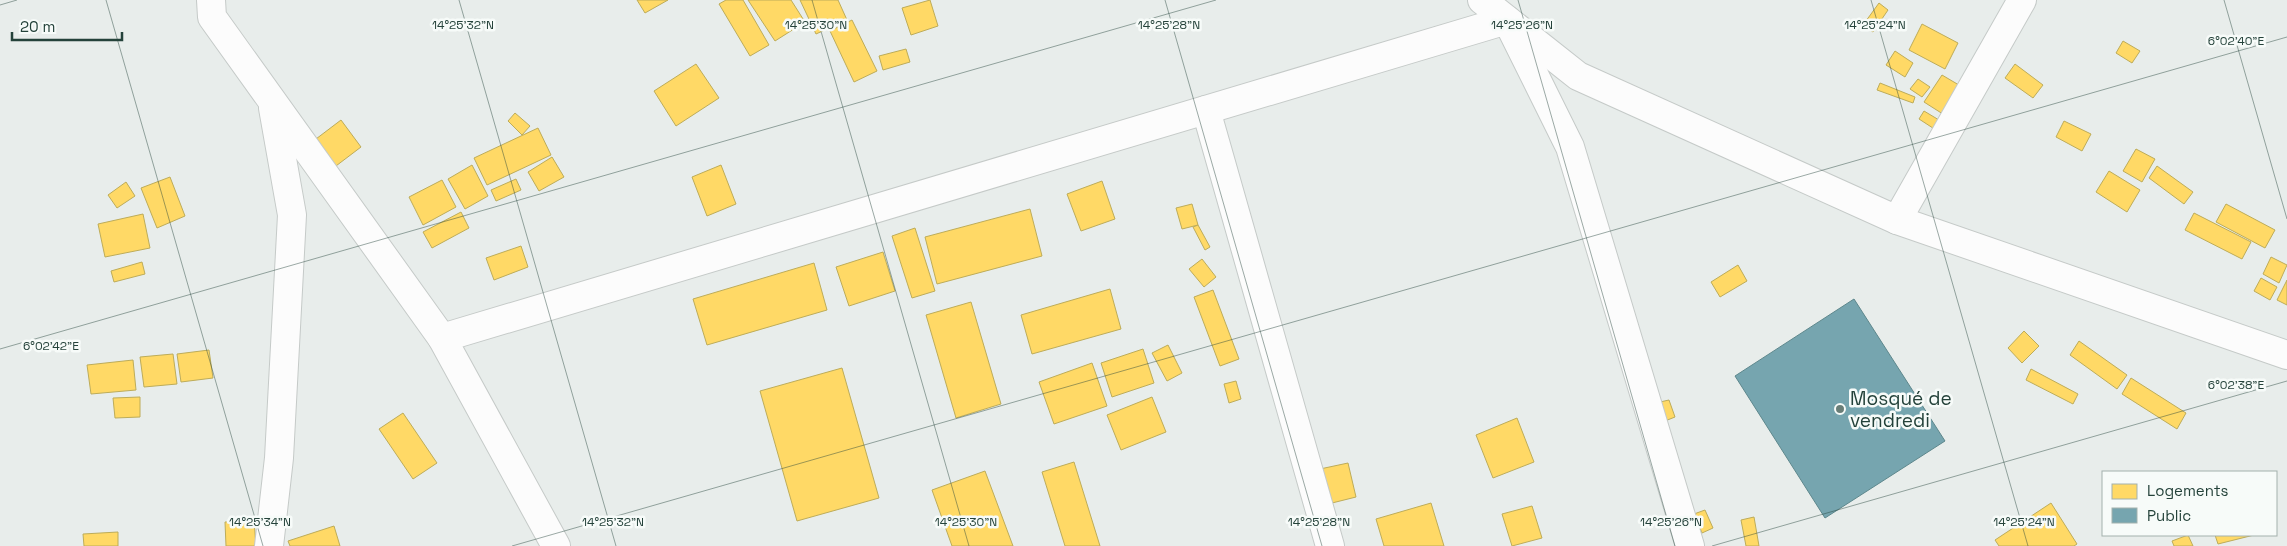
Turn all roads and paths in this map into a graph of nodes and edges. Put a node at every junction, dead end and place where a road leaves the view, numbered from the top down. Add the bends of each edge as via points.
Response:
1 (211, 0) edge
2 (1482, 0) edge
3 (2022, 0) edge
4 (1507, 20) junction
5 (272, 99) junction
6 (1206, 110) junction
7 (1897, 220) junction
8 (442, 338) junction
9 (2287, 355) edge
10 (269, 546) edge
11 (556, 546) edge
12 (1330, 546) edge
13 (1690, 546) edge

1 - 5 street via 212,17
2 - 4 street
3 - 7 street
4 - 6 street
4 - 7 street via 1578,76
4 - 13 street via 1570,147
5 - 8 street
5 - 10 street via 292,215 279,458
6 - 8 street
6 - 12 street
7 - 9 street
8 - 11 street

